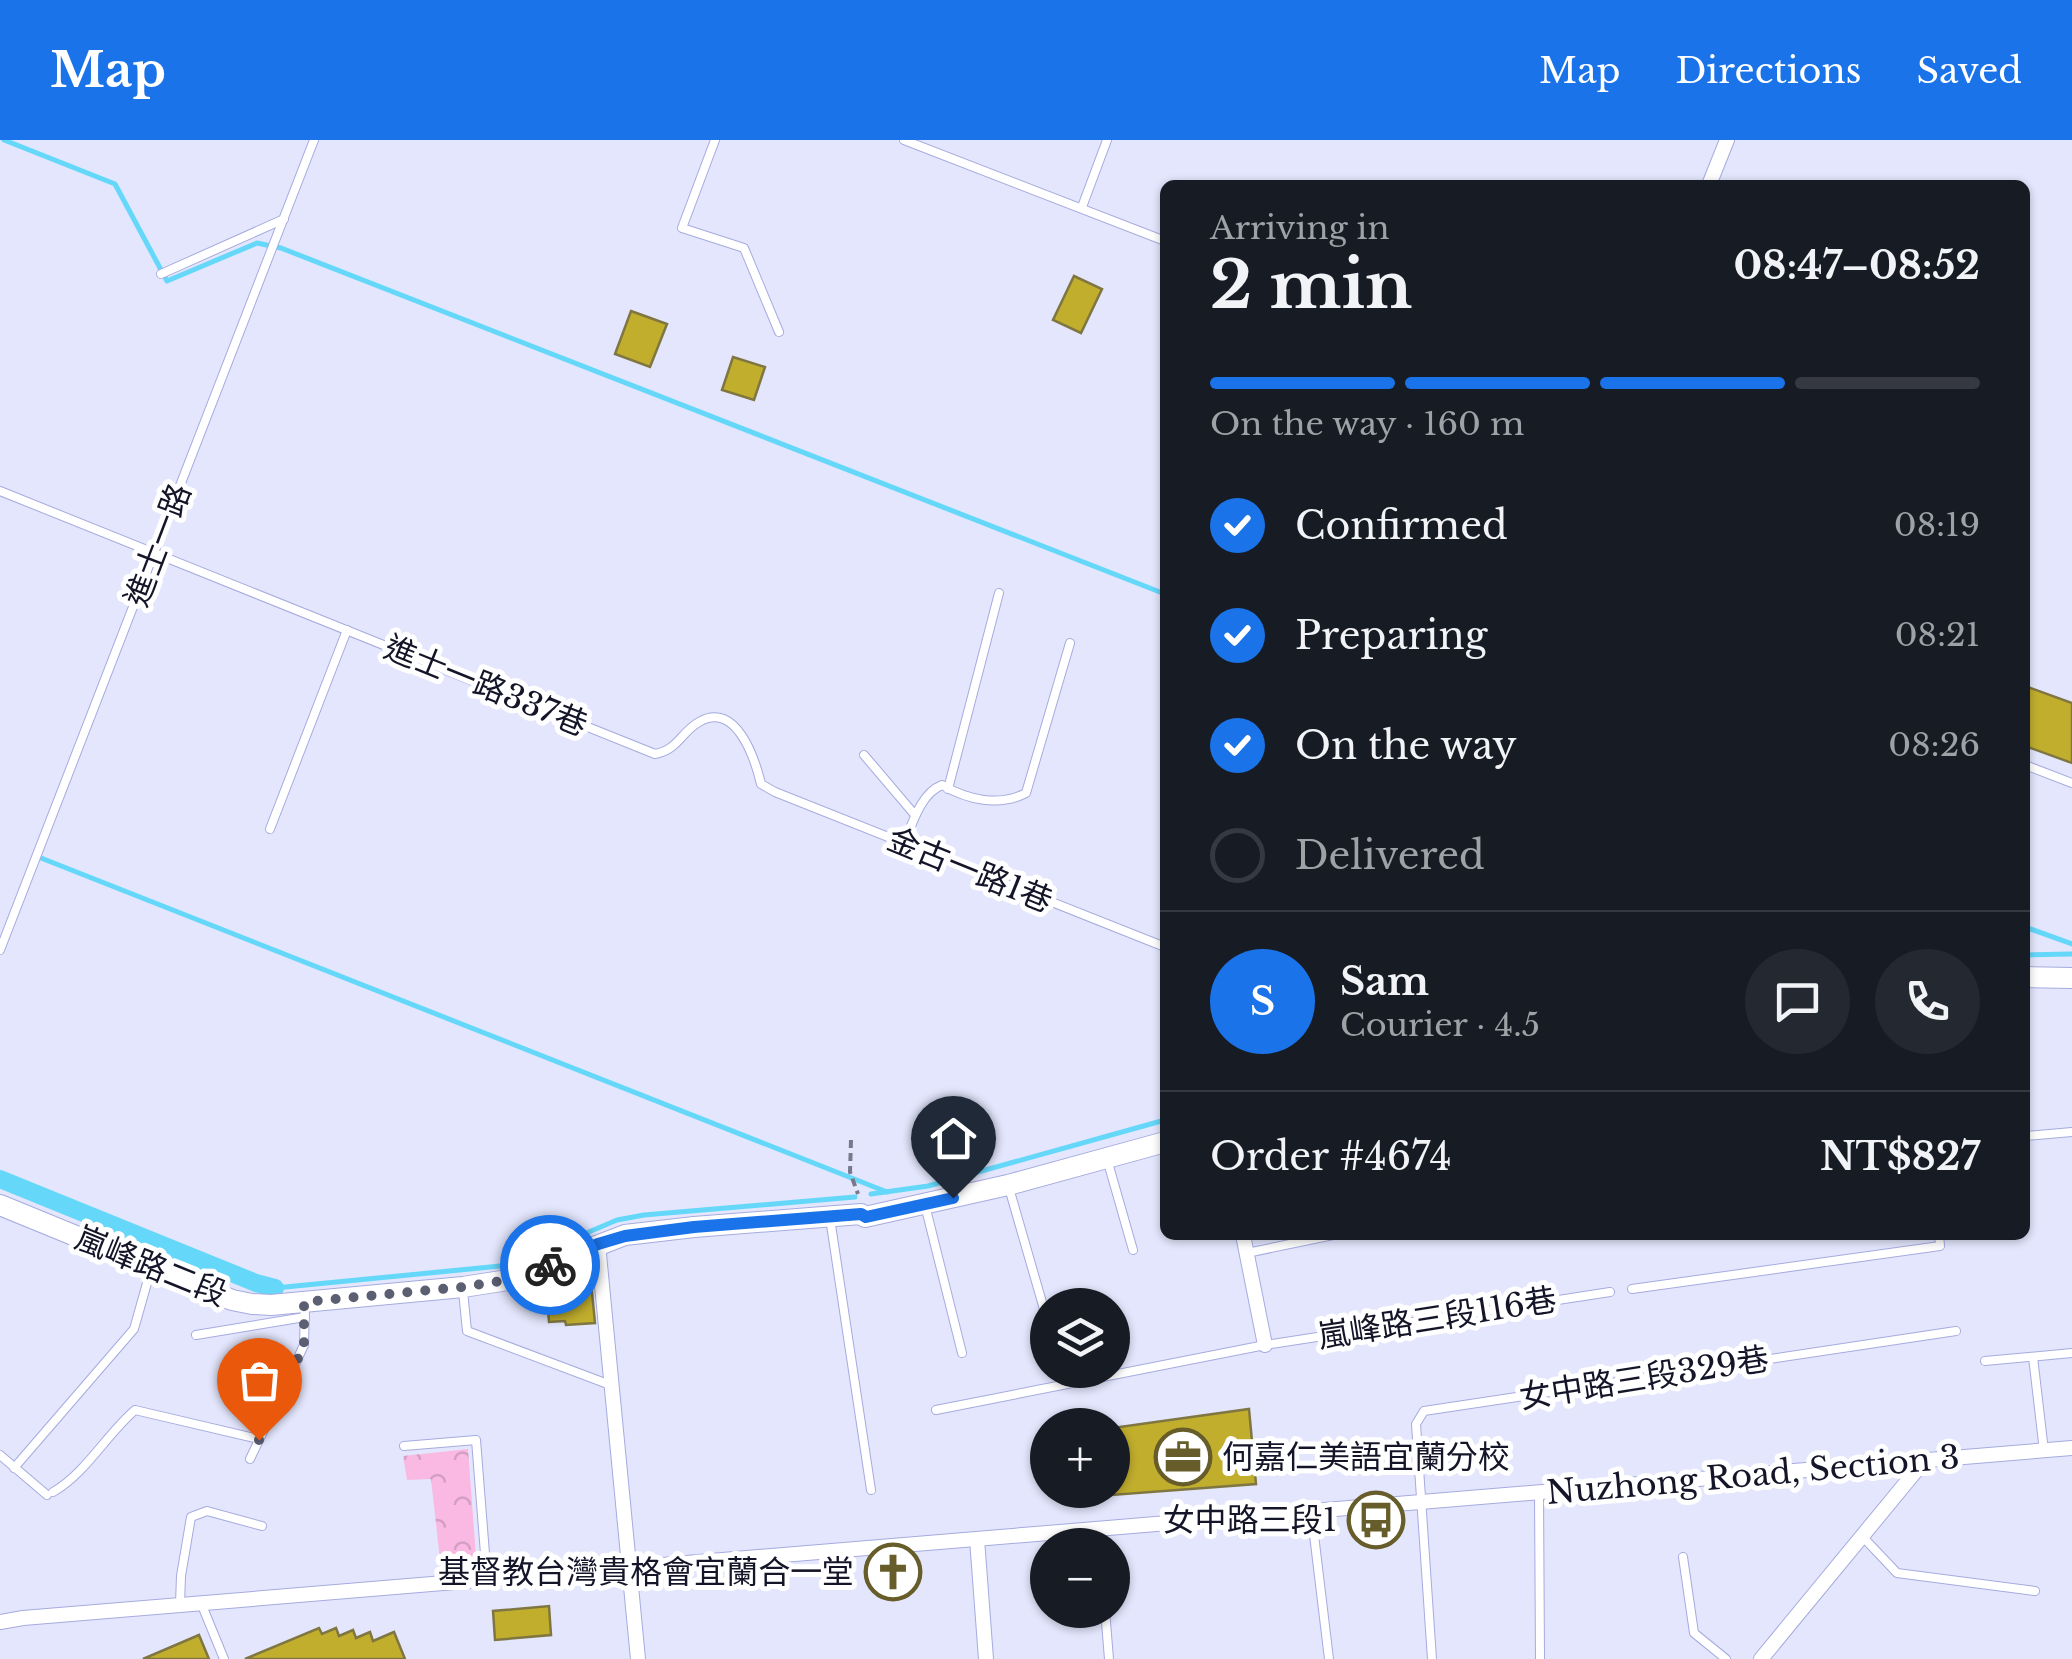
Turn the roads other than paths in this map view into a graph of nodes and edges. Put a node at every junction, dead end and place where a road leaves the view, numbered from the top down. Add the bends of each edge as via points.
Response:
1 (314, 140) edge
2 (715, 140) edge
3 (904, 140) edge
4 (1107, 140) edge
5 (1727, 140) edge
6 (1711, 180) edge
7 (1082, 207) junction
8 (284, 219) junction
9 (1160, 239) edge
10 (162, 274) dead end
11 (778, 332) dead end
12 (0, 491) edge
13 (155, 552) junction
14 (999, 593) dead end
15 (346, 630) junction
16 (1070, 644) dead end
17 (864, 755) dead end
18 (2030, 766) edge
19 (2072, 783) edge
20 (948, 789) junction
21 (775, 792) joint
22 (915, 815) junction
23 (270, 829) dead end
24 (904, 844) junction
25 (1160, 945) edge
26 (0, 950) edge
27 (2030, 976) edge
28 (2072, 978) edge
29 (2072, 1132) edge
30 (2030, 1136) edge
31 (1160, 1143) edge
32 (1107, 1159) junction
33 (1008, 1185) junction
34 (0, 1205) edge
35 (925, 1205) junction
36 (830, 1218) junction
37 (1244, 1240) edge
38 (1309, 1240) edge
39 (1939, 1240) edge
40 (598, 1244) junction
41 (1133, 1250) dead end
42 (1247, 1253) junction
43 (151, 1267) junction
44 (463, 1287) junction
45 (1038, 1288) edge
46 (1632, 1289) dead end
47 (1610, 1292) dead end
48 (305, 1309) junction
49 (1956, 1330) dead end
50 (196, 1335) dead end
51 (1265, 1345) junction
52 (962, 1353) dead end
53 (2072, 1354) edge
54 (2033, 1357) junction
55 (1985, 1361) dead end
56 (613, 1386) junction
57 (936, 1410) dead end
58 (259, 1440) junction
59 (404, 1446) dead end
60 (2072, 1448) edge
61 (2044, 1451) junction
62 (0, 1455) edge
63 (250, 1459) dead end
64 (1924, 1460) junction
65 (14, 1468) junction
66 (871, 1490) dead end
67 (1538, 1492) junction
68 (1421, 1502) junction
69 (1311, 1510) junction
70 (262, 1526) dead end
71 (1098, 1527) joint
72 (1860, 1535) junction
73 (976, 1539) junction
74 (1683, 1558) dead end
75 (628, 1567) junction
76 (487, 1579) junction
77 (2035, 1591) dead end
78 (200, 1603) junction
79 (180, 1604) junction
80 (0, 1622) edge
81 (1106, 1628) edge
82 (224, 1659) edge
83 (638, 1659) edge
84 (986, 1659) edge
85 (1108, 1659) edge
86 (1329, 1659) edge
87 (1432, 1659) edge
88 (1540, 1659) edge
89 (1726, 1659) edge
90 (1761, 1659) edge

1 - 8 lane, 進士一路
2 - 11 lane via 682,228 744,248
3 - 7 lane
4 - 7 lane
5 - 6 street
7 - 9 lane
8 - 10 lane
8 - 13 lane, 進士一路
12 - 13 lane, 進士一路337巷
13 - 15 lane, 進士一路337巷
13 - 26 lane, 進士一路
14 - 20 lane
15 - 21 lane, 進士一路337巷 via 655,754 668,752 700,720 720,718 739,730 761,784
15 - 23 lane
16 - 20 lane via 1026,793 994,802
17 - 22 lane
18 - 19 lane
20 - 22 lane via 934,788
21 - 24 lane, 金古一路1巷
22 - 24 lane
24 - 25 lane, 金古一路1巷
27 - 28 street
29 - 30 lane
31 - 32 street, 嵐峰路二段
32 - 33 street, 嵐峰路二段
32 - 41 lane
33 - 35 street, 嵐峰路二段
33 - 45 lane
34 - 43 street, 嵐峰路二段
35 - 36 street, 嵐峰路二段
35 - 52 lane
36 - 40 street, 嵐峰路二段 via 694,1227
36 - 66 lane
37 - 42 street
38 - 42 lane
39 - 46 lane via 1940,1246
40 - 44 street, 嵐峰路二段 via 508,1280
40 - 56 street
42 - 51 street
43 - 48 street, 嵐峰路二段 via 232,1300
43 - 65 lane via 134,1329
44 - 48 street, 嵐峰路二段
44 - 56 lane via 468,1331
47 - 51 lane, 嵐峰路三段116巷
48 - 50 lane
48 - 58 lane via 304,1346
49 - 68 lane, 女中路三段329巷 via 1424,1412 1416,1424
51 - 57 lane, 嵐峰路三段116巷
53 - 54 lane
54 - 55 lane
54 - 61 lane
56 - 75 street
58 - 63 lane
58 - 65 lane via 135,1410 68,1483 50,1493
59 - 76 lane via 476,1440
60 - 61 street, Nuzhong Road, Section 3
61 - 64 street, Nuzhong Road, Section 3
62 - 65 lane
64 - 67 street, Nuzhong Road, Section 3
64 - 72 street
67 - 68 street, Nuzhong Road, Section 3
67 - 88 lane
68 - 69 street, Nuzhong Road, Section 3
68 - 87 lane, 女中路三段329巷
69 - 71 street, Nuzhong Road, Section 3
69 - 86 lane
70 - 79 lane via 207,1511 191,1517
71 - 73 street, Nuzhong Road, Section 3
72 - 77 lane via 1898,1573
72 - 90 street
73 - 75 street, Nuzhong Road, Section 3
73 - 84 street
74 - 89 lane via 1694,1634
75 - 76 street, Nuzhong Road, Section 3
75 - 83 street
76 - 78 street, Nuzhong Road, Section 3
78 - 79 street, Nuzhong Road, Section 3
78 - 82 lane
79 - 80 street, Nuzhong Road, Section 3
81 - 85 lane

